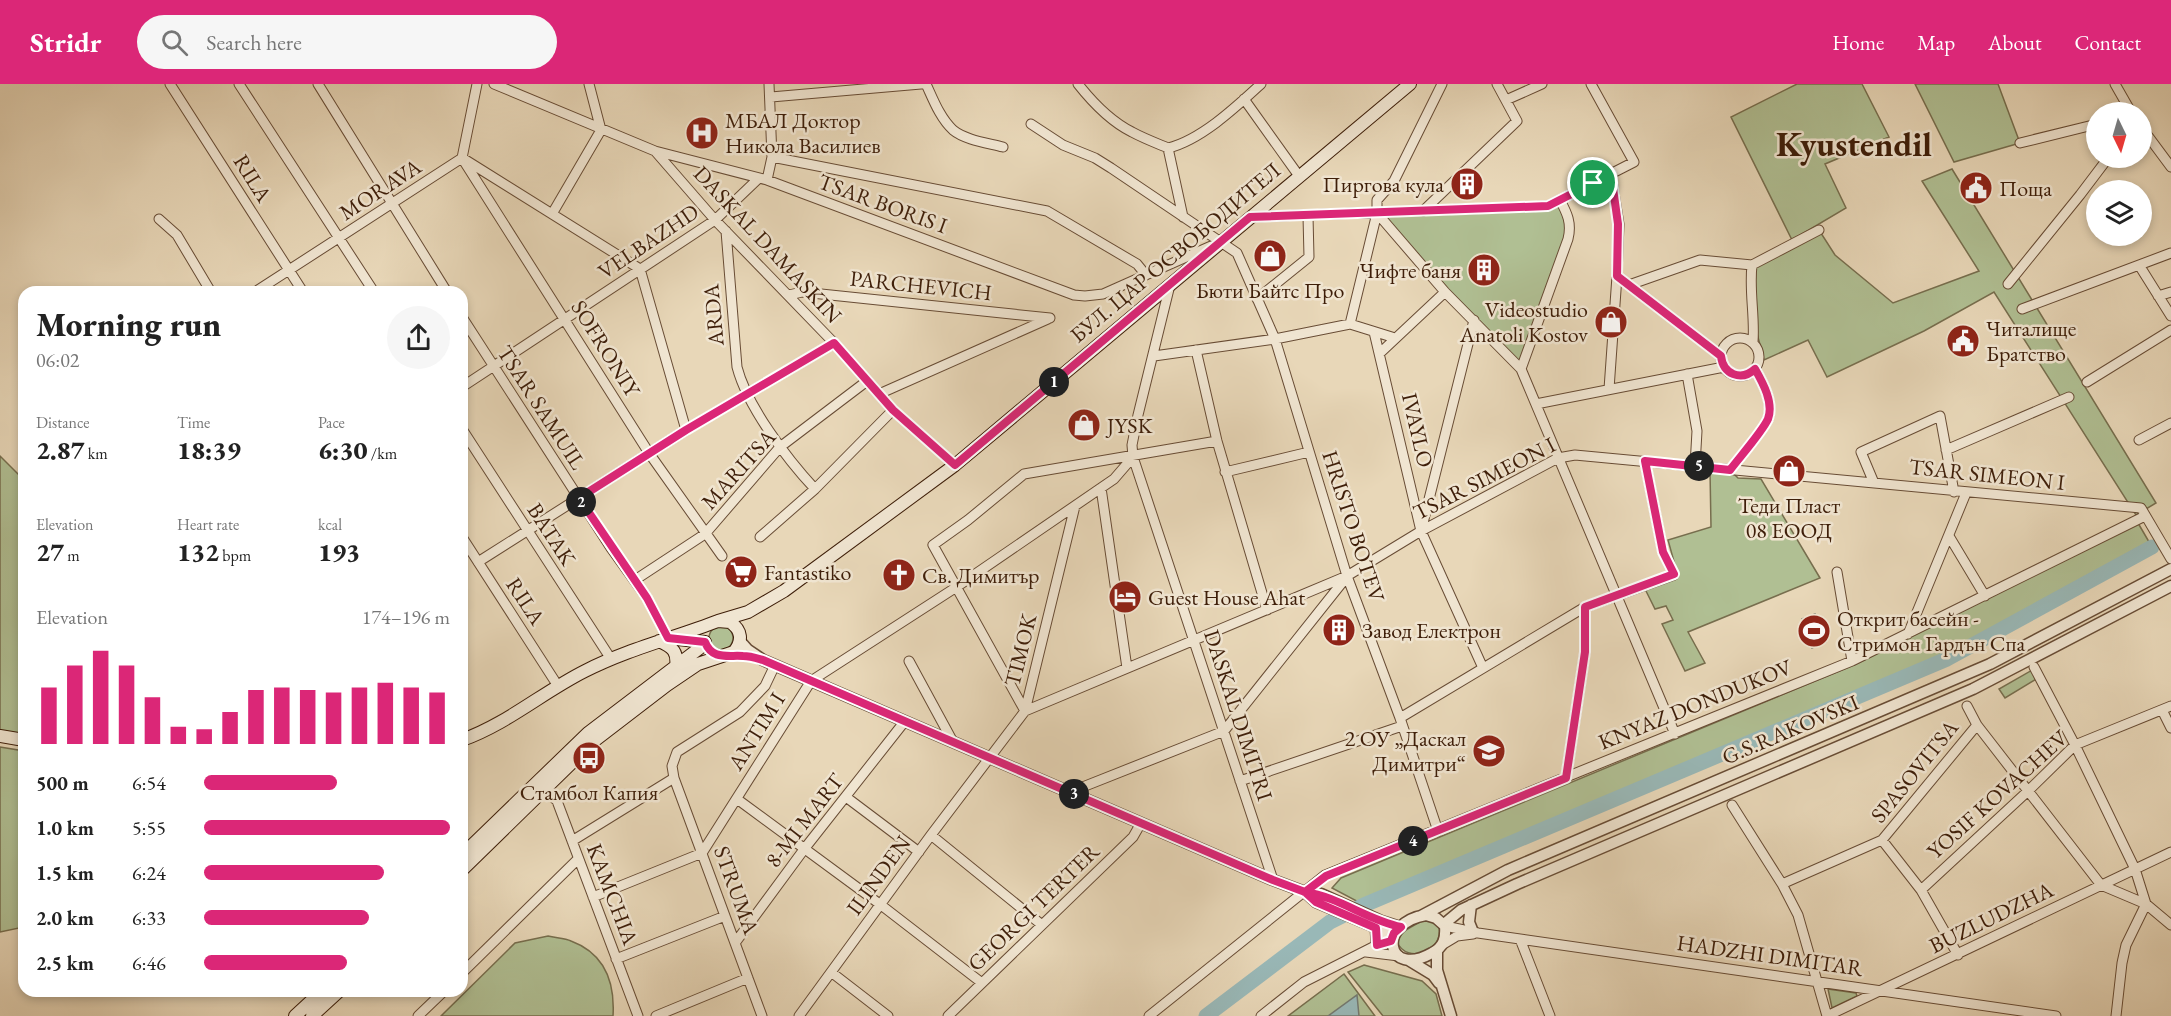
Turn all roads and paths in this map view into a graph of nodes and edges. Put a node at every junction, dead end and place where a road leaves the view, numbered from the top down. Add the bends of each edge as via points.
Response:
1 (170, 84) edge
2 (239, 84) edge
3 (318, 84) edge
4 (477, 84) edge
5 (494, 84) edge
6 (589, 84) edge
7 (769, 84) edge
8 (923, 84) edge
9 (1078, 84) edge
10 (1261, 84) edge
11 (1410, 84) edge
12 (1442, 84) edge
13 (1497, 84) edge
14 (1542, 84) edge
15 (1591, 84) edge
16 (2115, 84) edge
17 (771, 97) junction
18 (1244, 99) junction
19 (1506, 100) junction
20 (2125, 102) edge
21 (1031, 124) dead end
22 (2086, 127) edge
23 (601, 130) junction
24 (2152, 141) edge
25 (2020, 143) dead end
26 (1003, 147) dead end
27 (1168, 148) junction
28 (655, 151) junction
29 (772, 157) junction
30 (462, 158) junction
31 (2171, 167) edge
32 (2100, 168) edge
33 (1611, 174) junction
34 (1299, 176) junction
35 (763, 179) junction
36 (1560, 200) junction
37 (392, 204) junction
38 (1423, 211) junction
39 (1377, 213) junction
40 (552, 214) junction
41 (1308, 216) junction
42 (1183, 217) junction
43 (1250, 217) junction
44 (159, 219) dead end
45 (716, 220) junction
46 (1819, 230) dead end
47 (726, 231) junction
48 (339, 239) junction
49 (1221, 242) junction
50 (2171, 253) edge
51 (1752, 265) junction
52 (2139, 265) junction
53 (640, 269) junction
54 (288, 271) junction
55 (1146, 275) junction
56 (1617, 276) junction
57 (2008, 284) dead end
58 (1170, 285) junction
59 (1629, 285) junction
60 (207, 286) edge
61 (264, 286) edge
62 (299, 286) edge
63 (370, 286) edge
64 (443, 286) edge
65 (1445, 292) junction
66 (2171, 292) edge
67 (789, 295) junction
68 (2158, 296) junction
69 (1257, 299) junction
70 (2022, 309) dead end
71 (2171, 316) edge
72 (565, 319) junction
73 (1474, 320) junction
74 (1350, 324) junction
75 (468, 327) edge
76 (2171, 330) edge
77 (1374, 332) junction
78 (1395, 338) junction
79 (1275, 339) junction
80 (1754, 342) junction
81 (834, 343) junction
82 (1196, 350) junction
83 (1380, 352) junction
84 (1154, 356) junction
85 (1721, 356) junction
86 (493, 367) junction
87 (1724, 367) junction
88 (1521, 369) junction
89 (1755, 369) junction
90 (1687, 374) junction
91 (867, 381) junction
92 (2088, 382) dead end
93 (468, 383) edge
94 (1609, 389) junction
95 (879, 394) junction
96 (748, 395) junction
97 (2069, 397) dead end
98 (1536, 404) junction
99 (893, 410) junction
100 (2171, 423) edge
101 (686, 430) junction
102 (468, 438) edge
103 (2139, 440) dead end
104 (1217, 441) junction
105 (780, 447) junction
106 (1946, 450) junction
107 (1309, 452) junction
108 (649, 453) junction
109 (1133, 457) junction
110 (1558, 458) junction
111 (1645, 461) junction
112 (955, 465) junction
113 (1695, 466) junction
114 (1730, 470) junction
115 (1225, 472) junction
116 (1874, 483) junction
117 (1101, 488) junction
118 (815, 489) junction
119 (1954, 492) junction
120 (1966, 493) junction
121 (579, 498) junction
122 (1076, 506) junction
123 (2143, 512) junction
124 (527, 531) junction
125 (1421, 531) junction
126 (705, 534) junction
127 (1949, 536) junction
128 (760, 537) dead end
129 (468, 546) edge
130 (722, 556) dead end
131 (2171, 558) edge
132 (478, 562) junction
133 (2171, 569) edge
134 (1837, 572) dead end
135 (1347, 576) junction
136 (635, 580) junction
137 (2171, 586) edge
138 (955, 588) junction
139 (1617, 594) junction
140 (1985, 596) junction
141 (765, 603) junction
142 (1585, 607) junction
143 (1267, 610) junction
144 (715, 622) junction
145 (1908, 634) junction
146 (740, 638) junction
147 (663, 640) junction
148 (1193, 641) junction
149 (705, 643) junction
150 (725, 656) junction
151 (611, 659) junction
152 (763, 660) junction
153 (909, 661) dead end
154 (1852, 661) junction
155 (775, 665) junction
156 (676, 667) junction
157 (2034, 667) dead end
158 (1127, 668) junction
159 (1483, 668) junction
160 (811, 681) junction
161 (558, 686) junction
162 (1967, 706) dead end
163 (2167, 708) edge
164 (1025, 711) junction
165 (905, 721) junction
166 (1401, 722) junction
167 (1977, 725) junction
168 (2171, 728) edge
169 (1224, 731) junction
170 (1675, 734) junction
171 (0, 736) edge
172 (468, 738) edge
173 (18, 739) edge
174 (953, 742) junction
175 (2075, 745) junction
176 (989, 758) junction
177 (674, 778) junction
178 (1566, 778) junction
179 (1240, 781) junction
180 (545, 789) junction
181 (2028, 791) junction
182 (1070, 792) junction
183 (846, 797) junction
184 (736, 799) junction
185 (1731, 805) dead end
186 (1141, 823) junction
187 (1438, 831) junction
188 (931, 835) junction
189 (1882, 840) junction
190 (572, 842) junction
191 (806, 848) junction
192 (468, 849) edge
193 (919, 852) junction
194 (2171, 852) edge
195 (702, 853) junction
196 (579, 859) junction
197 (468, 864) edge
198 (2135, 868) junction
199 (1273, 880) junction
200 (1782, 884) junction
201 (2101, 885) junction
202 (1921, 890) junction
203 (1305, 892) junction
204 (593, 897) junction
205 (2146, 904) junction
206 (881, 905) junction
207 (1471, 905) junction
208 (725, 916) junction
209 (1421, 916) junction
210 (1042, 925) junction
211 (1378, 925) junction
212 (1444, 925) junction
213 (2171, 925) edge
214 (1401, 927) junction
215 (1475, 932) junction
216 (1520, 939) junction
217 (1392, 940) junction
218 (735, 943) junction
219 (1377, 945) junction
220 (1440, 948) junction
221 (1366, 952) junction
222 (1958, 955) junction
223 (1404, 958) junction
224 (616, 959) junction
225 (468, 967) edge
226 (831, 972) junction
227 (748, 978) junction
228 (1817, 981) junction
229 (982, 983) junction
230 (1441, 986) junction
231 (1881, 991) junction
232 (316, 997) edge
233 (333, 997) edge
234 (438, 997) edge
235 (295, 1016) edge
236 (312, 1016) edge
237 (418, 1016) edge
238 (638, 1016) edge
239 (656, 1016) edge
240 (762, 1016) edge
241 (799, 1016) edge
242 (888, 1016) edge
243 (948, 1016) edge
244 (1149, 1016) edge
245 (1261, 1016) edge
246 (1451, 1016) edge
247 (1550, 1016) edge
248 (1827, 1016) edge
249 (2056, 1016) edge
250 (2116, 1016) edge

1 - 54 street, RILA
2 - 48 street
3 - 37 street
4 - 30 street
5 - 23 street, TSAR BORIS I
6 - 23 street
7 - 17 street
8 - 17 street
8 - 26 street via 952,129
9 - 27 street via 1119,124
10 - 18 street
11 - 34 main road, БУЛ. ЦАР ОСВОБОДИТЕЛ
12 - 39 street via 1394,181 1377,200
13 - 19 street
14 - 19 street
15 - 33 street via 1634,162
16 - 20 street
17 - 29 street
18 - 27 street via 1196,136
18 - 34 street
19 - 38 street via 1517,120
21 - 42 street, HRISTO BOTEV via 1063,145 1095,158
22 - 25 street
23 - 28 street, TSAR BORIS I
23 - 40 street
24 - 31 street
27 - 42 street
28 - 35 street, TSAR BORIS I
28 - 45 street, DASKAL DAMASKIN
29 - 35 street
29 - 55 street via 1047,211 1137,264
30 - 37 street, MORAVA
30 - 40 street
30 - 72 street, SOFRONIY
32 - 57 street
33 - 36 street
33 - 56 street via 1618,224
34 - 43 main road, БУЛ. ЦАР ОСВОБОДИТЕЛ
35 - 45 street, VELBAZHD
35 - 55 street, TSAR BORIS I via 1074,295 1103,294
36 - 38 street via 1548,206
36 - 88 street via 1568,215 1568,239
37 - 48 street, MORAVA
37 - 64 street
38 - 39 street
39 - 41 street
39 - 65 street
39 - 74 street
40 - 53 street
41 - 43 street
41 - 69 street via 1310,258
42 - 49 street, HRISTO BOTEV
43 - 49 main road, БУЛ. ЦАР ОСВОБОДИТЕЛ
44 - 60 street via 177,235
45 - 47 street, DASKAL DAMASKIN
45 - 53 street, VELBAZHD
46 - 51 street
47 - 67 street, DASKAL DAMASKIN
47 - 96 street, ARDA via 737,367
48 - 54 street, MORAVA
48 - 63 street
49 - 55 street, TSAR BORIS I
49 - 58 main road, БУЛ. ЦАР ОСВОБОДИТЕЛ
49 - 69 street, HRISTO BOTEV via 1237,254
50 - 52 street
51 - 59 street via 1700,260
51 - 80 street
52 - 68 street
52 - 70 street
53 - 72 street, VELBAZHD
53 - 101 street
54 - 61 street, MORAVA
54 - 62 street, RILA
56 - 59 street
56 - 94 street
58 - 84 street, DASKAL DIMITRI
58 - 112 main road, БУЛ. ЦАР ОСВОБОДИТЕЛ
59 - 85 street
65 - 73 street
65 - 78 street
66 - 68 street
67 - 81 street, DASKAL DAMASKIN
67 - 95 street, PARCHEVICH via 802,292 1050,318
68 - 71 street
69 - 79 street, HRISTO BOTEV
72 - 86 street, VELBAZHD
72 - 108 street, SOFRONIY
73 - 88 street
73 - 125 street
74 - 77 street
74 - 79 street
75 - 86 street, TSAR SAMUIL
76 - 92 street
77 - 78 street
77 - 83 street, IVAYLO
78 - 83 street
79 - 82 street
79 - 107 street, HRISTO BOTEV
80 - 85 street via 1742,337 1730,340
80 - 89 street via 1760,352
81 - 91 street, DASKAL DAMASKIN
81 - 96 street
82 - 84 street
82 - 104 street
83 - 125 street, IVAYLO
84 - 109 street, DASKAL DIMITRI via 1138,415
85 - 87 street
86 - 93 street, VELBAZHD
86 - 121 street, TSAR SAMUIL
87 - 89 street via 1739,376
87 - 90 street
88 - 98 street
89 - 114 street via 1765,388 1768,419
90 - 94 street
90 - 113 street via 1697,431
91 - 95 street, DASKAL DAMASKIN
91 - 105 street, MARITSA
94 - 98 street
95 - 99 street, DASKAL DAMASKIN
96 - 101 street
96 - 105 street, ARDA
97 - 106 street
98 - 110 street
99 - 112 street, DASKAL DAMASKIN
99 - 118 street
100 - 103 street
101 - 108 street
102 - 124 street, BATAK
104 - 109 street
104 - 115 street
105 - 118 street, ARDA
105 - 126 street, MARITSA
106 - 116 street via 1940,416 1861,452
106 - 119 street
107 - 115 street
107 - 135 street, HRISTO BOTEV
108 - 121 street
108 - 126 street, SOFRONIY
109 - 117 street, ANTIM I
109 - 138 street via 1024,474 933,545
109 - 148 street, DASKAL DIMITRI
110 - 111 street, TSAR SIMEON I via 1575,455
110 - 125 street, TSAR SIMEON I
110 - 139 street
111 - 113 street, TSAR SIMEON I
111 - 139 street via 1663,552 1674,574
112 - 141 main road, БУЛ. ЦАР ОСВОБОДИТЕЛ
113 - 114 street, TSAR SIMEON I
114 - 116 street, TSAR SIMEON I
115 - 143 street
116 - 119 street, TSAR SIMEON I
117 - 122 street, ANTIM I
117 - 158 street
118 - 128 street
119 - 120 street, TSAR SIMEON I
120 - 123 street, TSAR SIMEON I
120 - 127 street
121 - 124 street
121 - 136 street, TSAR SAMUIL
122 - 138 street, ANTIM I
122 - 164 street, TIMOK
123 - 131 street
123 - 140 street, KNYAZ DONDUKOV
124 - 132 street
124 - 151 street, BATAK
125 - 135 street, TSAR SIMEON I
125 - 159 street, IVAYLO
126 - 130 street, SOFRONIY
126 - 136 street, MARITSA
127 - 140 street
127 - 145 street
129 - 132 street, RILA
132 - 161 street, RILA
133 - 209 street, G.S.RAKOVSKI via 1990,664 1508,870
134 - 154 street
135 - 143 street, TSAR SIMEON I
135 - 166 street, HRISTO BOTEV
135 - 169 street
136 - 147 street, TSAR SAMUIL via 647,598
137 - 207 street, G.S.RAKOVSKI via 1973,689
138 - 160 street, ANTIM I
138 - 164 street
139 - 142 street
139 - 170 street
140 - 145 street, KNYAZ DONDUKOV
141 - 144 main road
141 - 146 main road via 752,616
142 - 159 street
142 - 178 street via 1585,652
143 - 148 street, TSAR SIMEON I
144 - 146 main road via 735,625
144 - 147 main road
144 - 149 main road via 706,631
145 - 154 street, KNYAZ DONDUKOV
146 - 150 main road via 737,649
146 - 152 street via 748,650
147 - 149 main road
147 - 151 main road
147 - 156 main road via 676,652
148 - 158 street, TSAR SIMEON I
148 - 169 street, DASKAL DIMITRI
149 - 150 main road via 711,652
149 - 156 main road
150 - 152 street
150 - 180 main road via 698,664 667,685 594,741
151 - 161 main road
152 - 155 street
153 - 174 street
154 - 170 street, KNYAZ DONDUKOV
155 - 160 street
155 - 177 street via 765,686 740,712 678,752 672,766
156 - 192 main road via 588,733
157 - 175 street
158 - 164 street, TSAR SIMEON I
159 - 166 street
160 - 165 street
160 - 184 street, ANTIM I
161 - 172 main road
162 - 167 street
163 - 168 street
163 - 175 street, YOSIF KOVACHEV
164 - 176 street, TIMOK
165 - 174 street
165 - 183 street, 8-MI MART
166 - 179 street
166 - 187 street, HRISTO BOTEV
167 - 181 street
167 - 189 street, SPASOVITSA
169 - 179 street, DASKAL DIMITRI
169 - 182 street
170 - 178 street, KNYAZ DONDUKOV
171 - 173 main road
174 - 176 street
175 - 181 street, YOSIF KOVACHEV
175 - 198 street
176 - 182 street
176 - 188 street, ILINDEN
177 - 190 street
177 - 195 street, STRUMA
178 - 187 street, KNYAZ DONDUKOV
179 - 199 street, DASKAL DIMITRI
180 - 190 street, KAMCHIA via 557,801
180 - 197 main road
181 - 201 street
181 - 202 street, YOSIF KOVACHEV
182 - 186 street
183 - 191 street, 8-MI MART
183 - 193 street
184 - 191 street
184 - 195 street, ANTIM I
185 - 200 street
186 - 199 street
186 - 210 street, GEORGI TERTER via 1133,837
187 - 203 street, KNYAZ DONDUKOV via 1326,876
188 - 193 street, ILINDEN
188 - 210 street
189 - 200 street, SPASOVITSA
189 - 202 street
190 - 196 street, KAMCHIA
191 - 206 street
191 - 218 street, 8-MI MART
193 - 206 street, ILINDEN
194 - 198 street, BUZLUDZHA
195 - 204 street
195 - 208 street, STRUMA
196 - 204 street, KAMCHIA
196 - 225 street
198 - 201 street, BUZLUDZHA
198 - 205 street
199 - 203 street
200 - 228 street via 1804,931
201 - 205 street
201 - 222 street, BUZLUDZHA
202 - 222 street
203 - 211 street
203 - 244 street, KNYAZ DONDUKOV
204 - 224 street, KAMCHIA
205 - 213 street
205 - 250 street via 2126,945
206 - 226 street, ILINDEN
206 - 229 street
207 - 212 street, G.S.RAKOVSKI
207 - 215 street via 1469,922
208 - 218 street, STRUMA
208 - 224 street
209 - 212 street via 1434,916
209 - 214 street
210 - 229 street, GEORGI TERTER
211 - 214 street
211 - 217 street
211 - 219 street
212 - 215 street, HADZHI DIMITAR
212 - 220 street via 1446,934
214 - 217 street
215 - 216 street, HADZHI DIMITAR
215 - 220 street via 1457,936
216 - 228 street, HADZHI DIMITAR
216 - 247 street
217 - 219 street
217 - 223 street via 1395,951
218 - 227 street, STRUMA
219 - 221 street
220 - 223 street via 1425,957
220 - 230 street via 1437,970
221 - 223 street
221 - 245 street via 1304,982
222 - 231 street, BUZLUDZHA
223 - 230 street via 1432,975
224 - 238 street, KAMCHIA
226 - 241 street, ILINDEN
226 - 242 street
227 - 239 street
227 - 240 street, STRUMA
228 - 231 street, HADZHI DIMITAR
228 - 248 street
229 - 243 street, GEORGI TERTER
230 - 246 street
231 - 248 street, BUZLUDZHA
231 - 249 street, HADZHI DIMITAR
232 - 235 main road
233 - 236 main road
234 - 237 street

